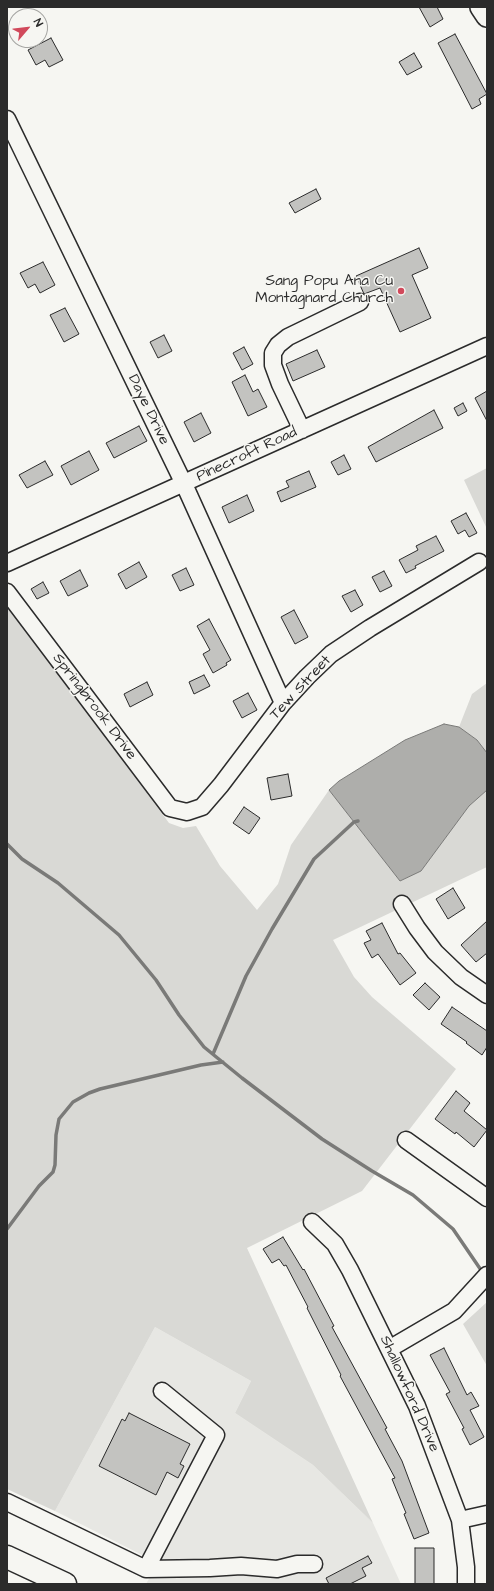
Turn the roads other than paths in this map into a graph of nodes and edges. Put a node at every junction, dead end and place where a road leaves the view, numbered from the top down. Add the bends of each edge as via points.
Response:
1 (482, 7) edge
2 (487, 16) edge
3 (7, 120) edge
4 (360, 302) dead end
5 (487, 346) edge
6 (302, 430) junction
7 (184, 484) junction
8 (479, 562) dead end
9 (7, 563) edge
10 (7, 592) edge
11 (284, 703) junction
12 (187, 812) joint
13 (402, 904) dead end
14 (487, 994) edge
15 (406, 1140) dead end
16 (487, 1198) edge
17 (312, 1222) dead end
18 (487, 1275) edge
19 (389, 1349) junction
20 (162, 1391) dead end
21 (7, 1502) edge
22 (487, 1514) edge
23 (460, 1520) junction
24 (7, 1557) edge
25 (314, 1564) dead end
26 (146, 1569) junction
27 (64, 1584) edge
28 (466, 1584) edge

1 - 2 main road
3 - 7 street, Daye Drive
4 - 6 street via 288,337 273,353 273,365
5 - 6 street, Pinecroft Road
6 - 7 street, Pinecroft Road
7 - 9 street, Pinecroft Road
7 - 11 street, Daye Drive
8 - 11 street, Tew Street via 331,654
10 - 12 street, Springbrook Drive via 170,808
11 - 12 street, Tew Street via 202,807
13 - 14 street via 435,952 461,977
15 - 16 street
17 - 19 street, Shallowford Drive via 335,1244
18 - 19 street via 454,1310
19 - 23 street, Shallowford Drive via 417,1406
20 - 26 street via 216,1435
21 - 26 street
22 - 23 street
23 - 28 street, Shallowford Drive
24 - 27 highway
25 - 26 street via 297,1564 277,1569 241,1566

